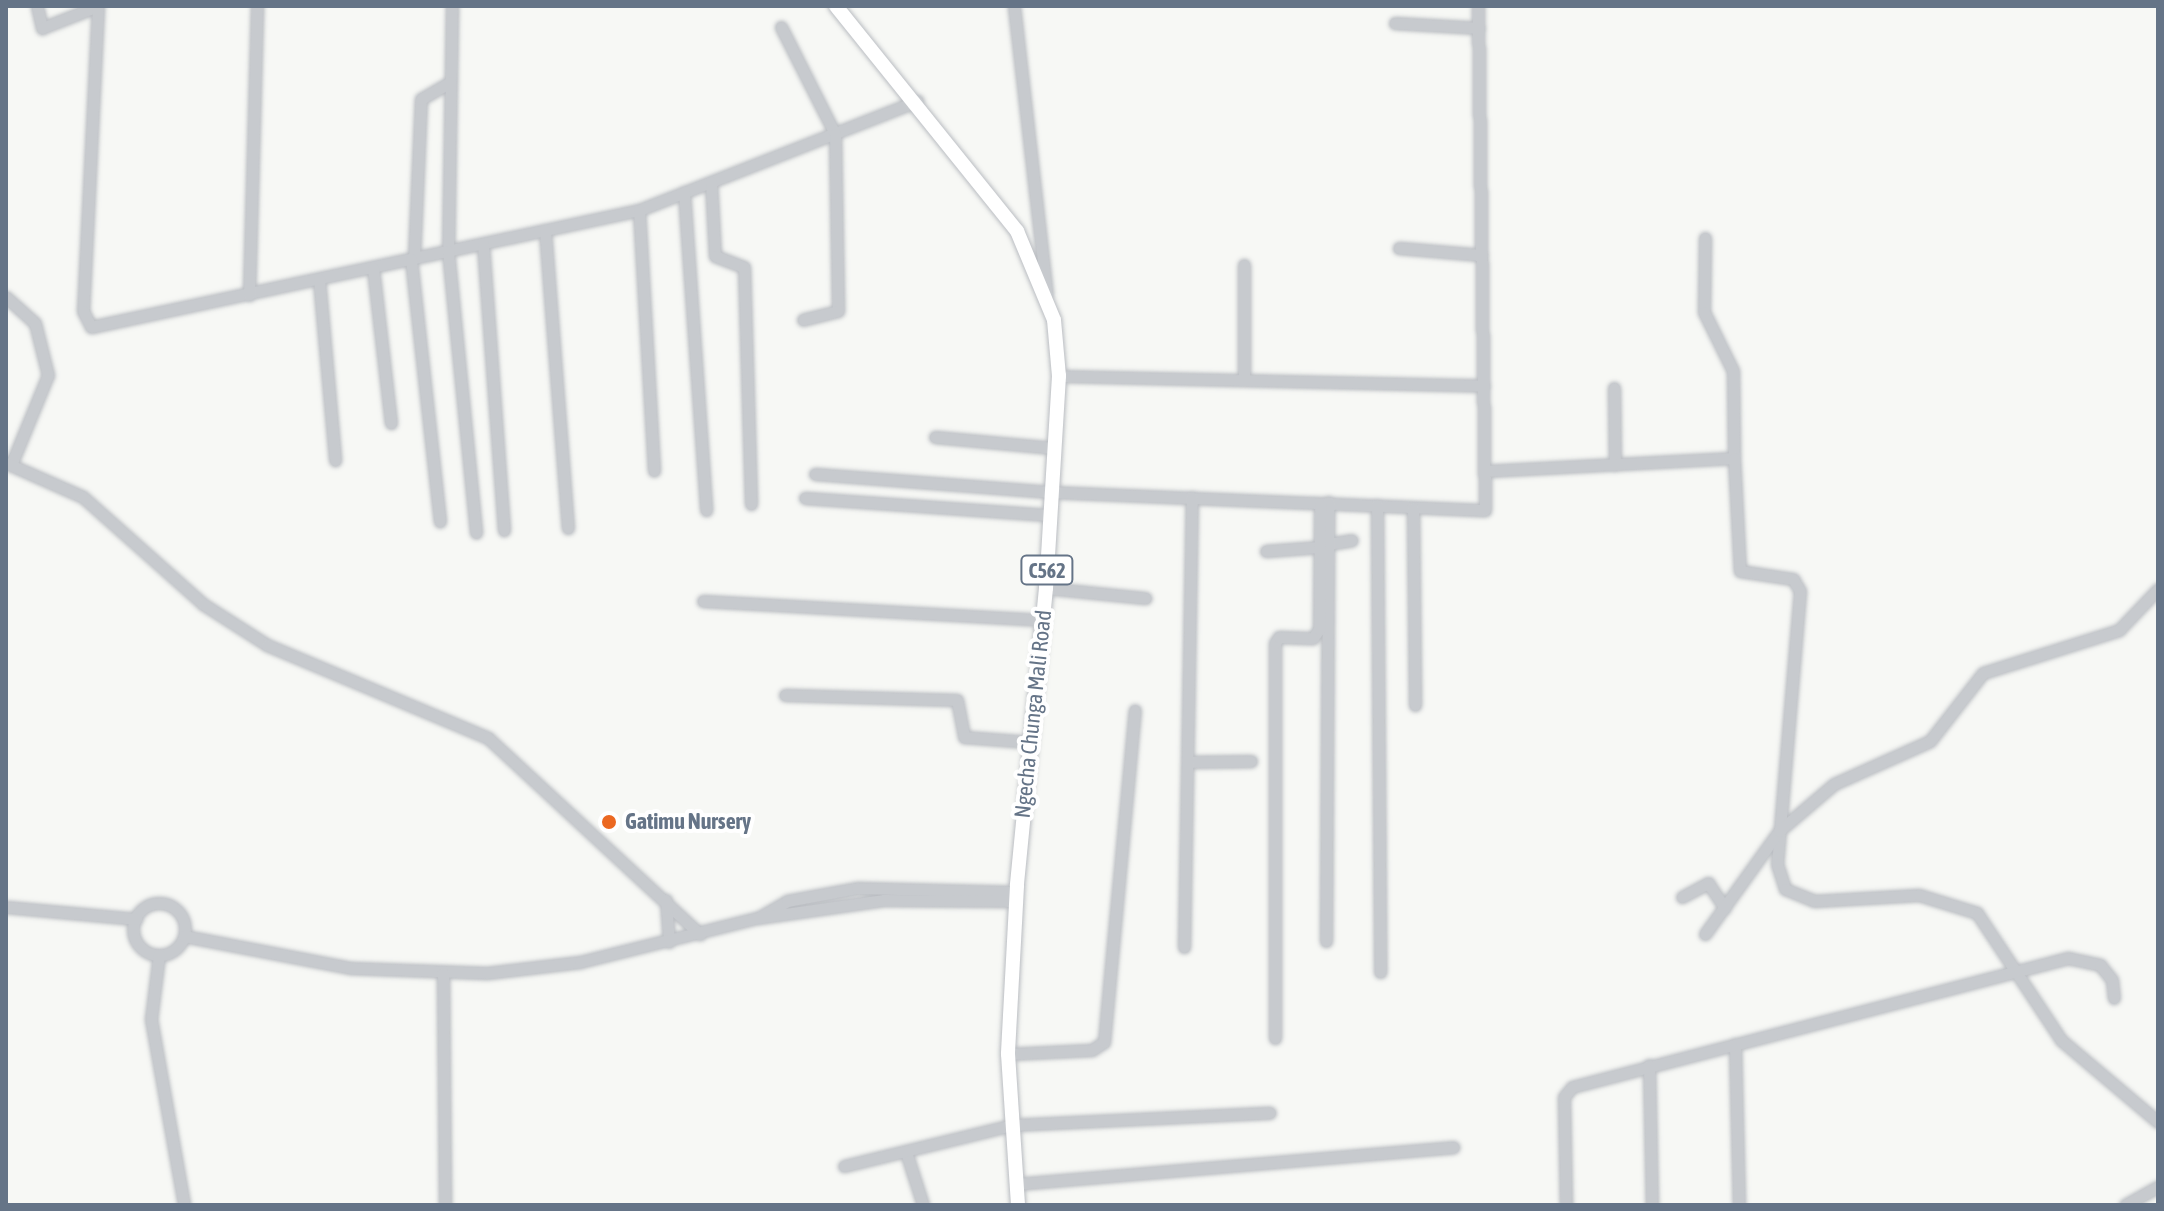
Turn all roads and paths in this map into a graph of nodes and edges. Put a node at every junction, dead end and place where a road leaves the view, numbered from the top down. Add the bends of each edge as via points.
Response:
1 (37, 6) edge
2 (257, 6) edge
3 (452, 6) edge
4 (836, 6) edge
5 (1014, 6) edge
6 (1478, 6) edge
7 (95, 7) edge
8 (1395, 23) dead end
9 (781, 27) dead end
10 (1479, 28) junction
11 (450, 82) junction
12 (917, 101) junction
13 (835, 134) junction
14 (711, 182) junction
15 (684, 192) junction
16 (639, 210) junction
17 (545, 230) junction
18 (1705, 238) dead end
19 (483, 244) junction
20 (1399, 248) dead end
21 (448, 251) junction
22 (1482, 255) junction
23 (413, 258) junction
24 (1244, 265) dead end
25 (373, 268) junction
26 (319, 279) junction
27 (249, 295) junction
28 (1047, 295) junction
29 (6, 297) edge
30 (803, 320) dead end
31 (1059, 376) junction
32 (1244, 380) junction
33 (1484, 386) junction
34 (1614, 388) dead end
35 (391, 423) dead end
36 (935, 437) dead end
37 (1053, 448) junction
38 (1734, 458) junction
39 (335, 460) dead end
40 (9, 464) edge
41 (1615, 465) junction
42 (654, 471) dead end
43 (1486, 471) junction
44 (815, 474) dead end
45 (1050, 492) junction
46 (1192, 497) junction
47 (805, 498) dead end
48 (1324, 503) junction
49 (751, 504) dead end
50 (1377, 505) junction
51 (1413, 508) junction
52 (706, 510) dead end
53 (1048, 515) junction
54 (440, 521) dead end
55 (568, 528) dead end
56 (504, 530) dead end
57 (476, 533) dead end
58 (1352, 540) dead end
59 (1324, 545) junction
60 (1266, 551) dead end
61 (1046, 588) junction
62 (2158, 589) edge
63 (1145, 598) dead end
64 (703, 601) dead end
65 (1040, 620) junction
66 (785, 695) dead end
67 (1415, 705) dead end
68 (1135, 710) dead end
69 (1029, 742) junction
70 (1251, 761) dead end
71 (1188, 762) junction
72 (1779, 831) junction
73 (1016, 897) junction
74 (1682, 897) dead end
75 (666, 900) junction
76 (6, 907) edge
77 (1725, 908) junction
78 (136, 919) junction
79 (700, 934) junction
80 (1705, 934) dead end
81 (184, 936) junction
82 (1326, 941) dead end
83 (669, 942) junction
84 (1184, 947) dead end
85 (159, 955) junction
86 (1380, 972) dead end
87 (443, 974) junction
88 (2019, 975) junction
89 (2114, 998) dead end
90 (1275, 1038) dead end
91 (1735, 1044) junction
92 (1008, 1054) junction
93 (1649, 1065) junction
94 (1270, 1113) dead end
95 (2158, 1122) edge
96 (1012, 1125) junction
97 (1453, 1147) dead end
98 (906, 1152) junction
99 (844, 1166) dead end
100 (1016, 1184) junction
101 (2158, 1187) edge
102 (184, 1205) edge
103 (445, 1205) edge
104 (923, 1205) edge
105 (1018, 1205) edge
106 (1566, 1205) edge
107 (1652, 1205) edge
108 (1739, 1205) edge
109 (2125, 1205) edge

1 - 7 street via 42,28
2 - 27 street
3 - 11 street
4 - 12 main road, Ngecha Chunga Mali Road / C562
5 - 28 street
6 - 10 street
7 - 27 street via 84,319 99,326
8 - 10 street
9 - 13 street
10 - 22 street
11 - 21 street
11 - 23 street via 421,99
12 - 13 street
12 - 28 main road, Ngecha Chunga Mali Road / C562 via 1017,231
13 - 14 street
13 - 30 street via 838,311
14 - 15 street
14 - 49 street via 715,256 744,267
15 - 16 street
15 - 52 street
16 - 17 street
16 - 42 street
17 - 19 street
17 - 55 street
18 - 38 street via 1704,312 1733,371
19 - 21 street
19 - 56 street
20 - 22 street
21 - 23 street
21 - 57 street
22 - 33 street
23 - 25 street
23 - 54 street
24 - 32 street
25 - 26 street
25 - 35 street
26 - 27 street
26 - 39 street
28 - 31 main road, Ngecha Chunga Mali Road / C562
29 - 40 street via 35,323 48,375
31 - 32 street
31 - 37 main road, Ngecha Chunga Mali Road / C562
32 - 33 street
33 - 43 street
34 - 41 street
36 - 37 street
37 - 45 main road, Ngecha Chunga Mali Road / C562
38 - 41 street
38 - 72 street via 1740,571 1793,579 1800,591
40 - 75 street via 83,497 203,604 267,645 488,738
41 - 43 street
43 - 51 street via 1482,511
44 - 45 street
45 - 46 street
45 - 53 main road, Ngecha Chunga Mali Road / C562
46 - 48 street
46 - 71 street
47 - 53 street
48 - 50 street
48 - 59 street
50 - 51 street
50 - 86 street
51 - 67 street
53 - 61 main road, Ngecha Chunga Mali Road / C562
58 - 59 street
59 - 60 street
59 - 82 street
59 - 90 street via 1316,636 1279,637 1275,643
61 - 63 street
61 - 65 main road, Ngecha Chunga Mali Road / C562
62 - 72 street via 2119,630 1983,673 1930,741 1834,784
64 - 65 street
65 - 69 main road, Ngecha Chunga Mali Road / C562
66 - 69 street via 957,700 964,737
68 - 92 street via 1104,1042 1092,1050
69 - 73 main road, Ngecha Chunga Mali Road / C562
70 - 71 street
71 - 84 street
72 - 77 street
72 - 88 street via 1780,882 1794,895 1814,901 1919,895 1953,902 1988,923
73 - 79 street via 857,888 787,901 757,918
73 - 92 main road, Ngecha Chunga Mali Road / C562
74 - 77 street via 1708,883
75 - 79 street
75 - 83 street
76 - 78 street
77 - 80 street
78 - 81 street via 147,907 172,907 183,919
78 - 85 street via 138,944
79 - 83 street
81 - 85 street via 175,950
81 - 87 street via 296,960
83 - 87 street via 566,964
85 - 102 street via 153,1031
87 - 103 street
88 - 89 street via 2068,958 2092,959 2112,980
88 - 91 street
88 - 95 street via 2061,1040
91 - 93 street
91 - 108 street
92 - 96 main road, Ngecha Chunga Mali Road / C562
93 - 106 street via 1566,1093
93 - 107 street
94 - 96 street
96 - 98 street
96 - 100 main road, Ngecha Chunga Mali Road / C562
97 - 100 street
98 - 99 street
98 - 104 street
100 - 105 main road, Ngecha Chunga Mali Road / C562
101 - 109 street

